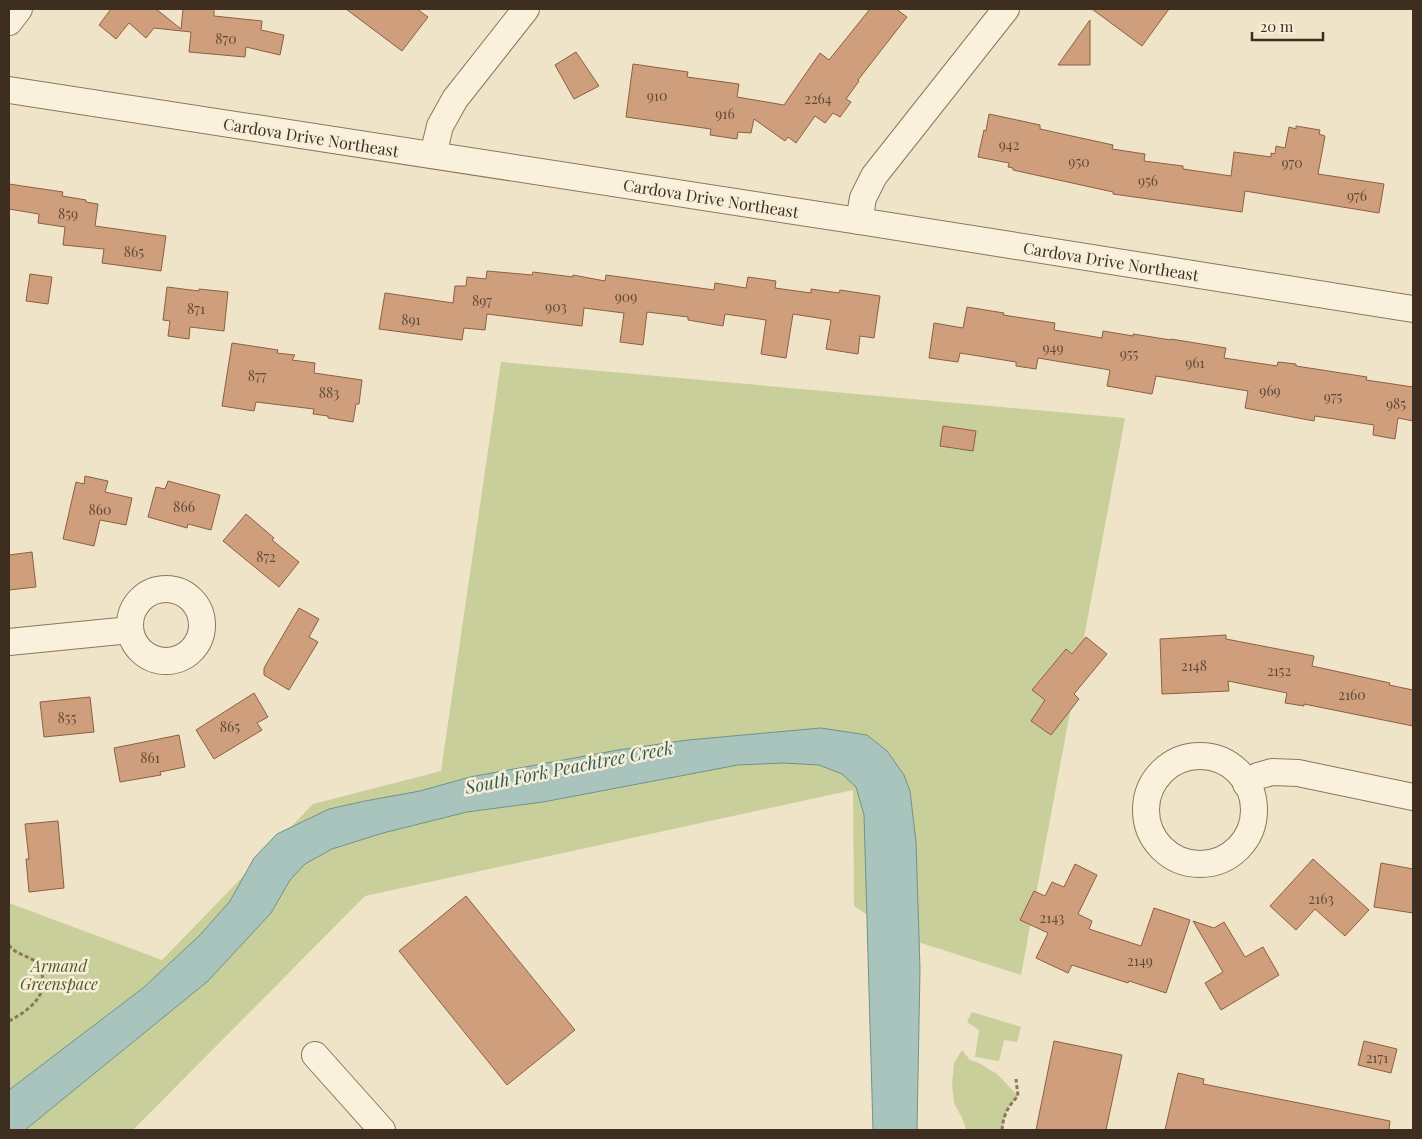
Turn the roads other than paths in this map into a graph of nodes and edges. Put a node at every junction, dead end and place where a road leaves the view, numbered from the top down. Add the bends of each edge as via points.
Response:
1 (19, 9) edge
2 (526, 9) edge
3 (1006, 9) edge
4 (9, 22) edge
5 (9, 90) edge
6 (433, 156) junction
7 (859, 221) junction
8 (1413, 309) edge
9 (130, 630) dead end
10 (9, 642) edge
11 (1246, 784) junction
12 (1413, 797) edge
13 (316, 1055) dead end
14 (382, 1130) edge

1 - 4 street
2 - 6 street via 456,100 440,126
3 - 7 street via 874,176 863,198
5 - 6 street, Cardova Drive Northeast
6 - 7 street, Cardova Drive Northeast
7 - 8 street, Cardova Drive Northeast
9 - 10 street
11 - 11 street via 1240,774 1214,757 1179,759 1158,774 1151,786 1146,802 1150,831 1173,857 1187,862 1220,860 1236,850 1251,827 1254,816 1252,796
11 - 12 street via 1272,772 1298,773
13 - 14 street

